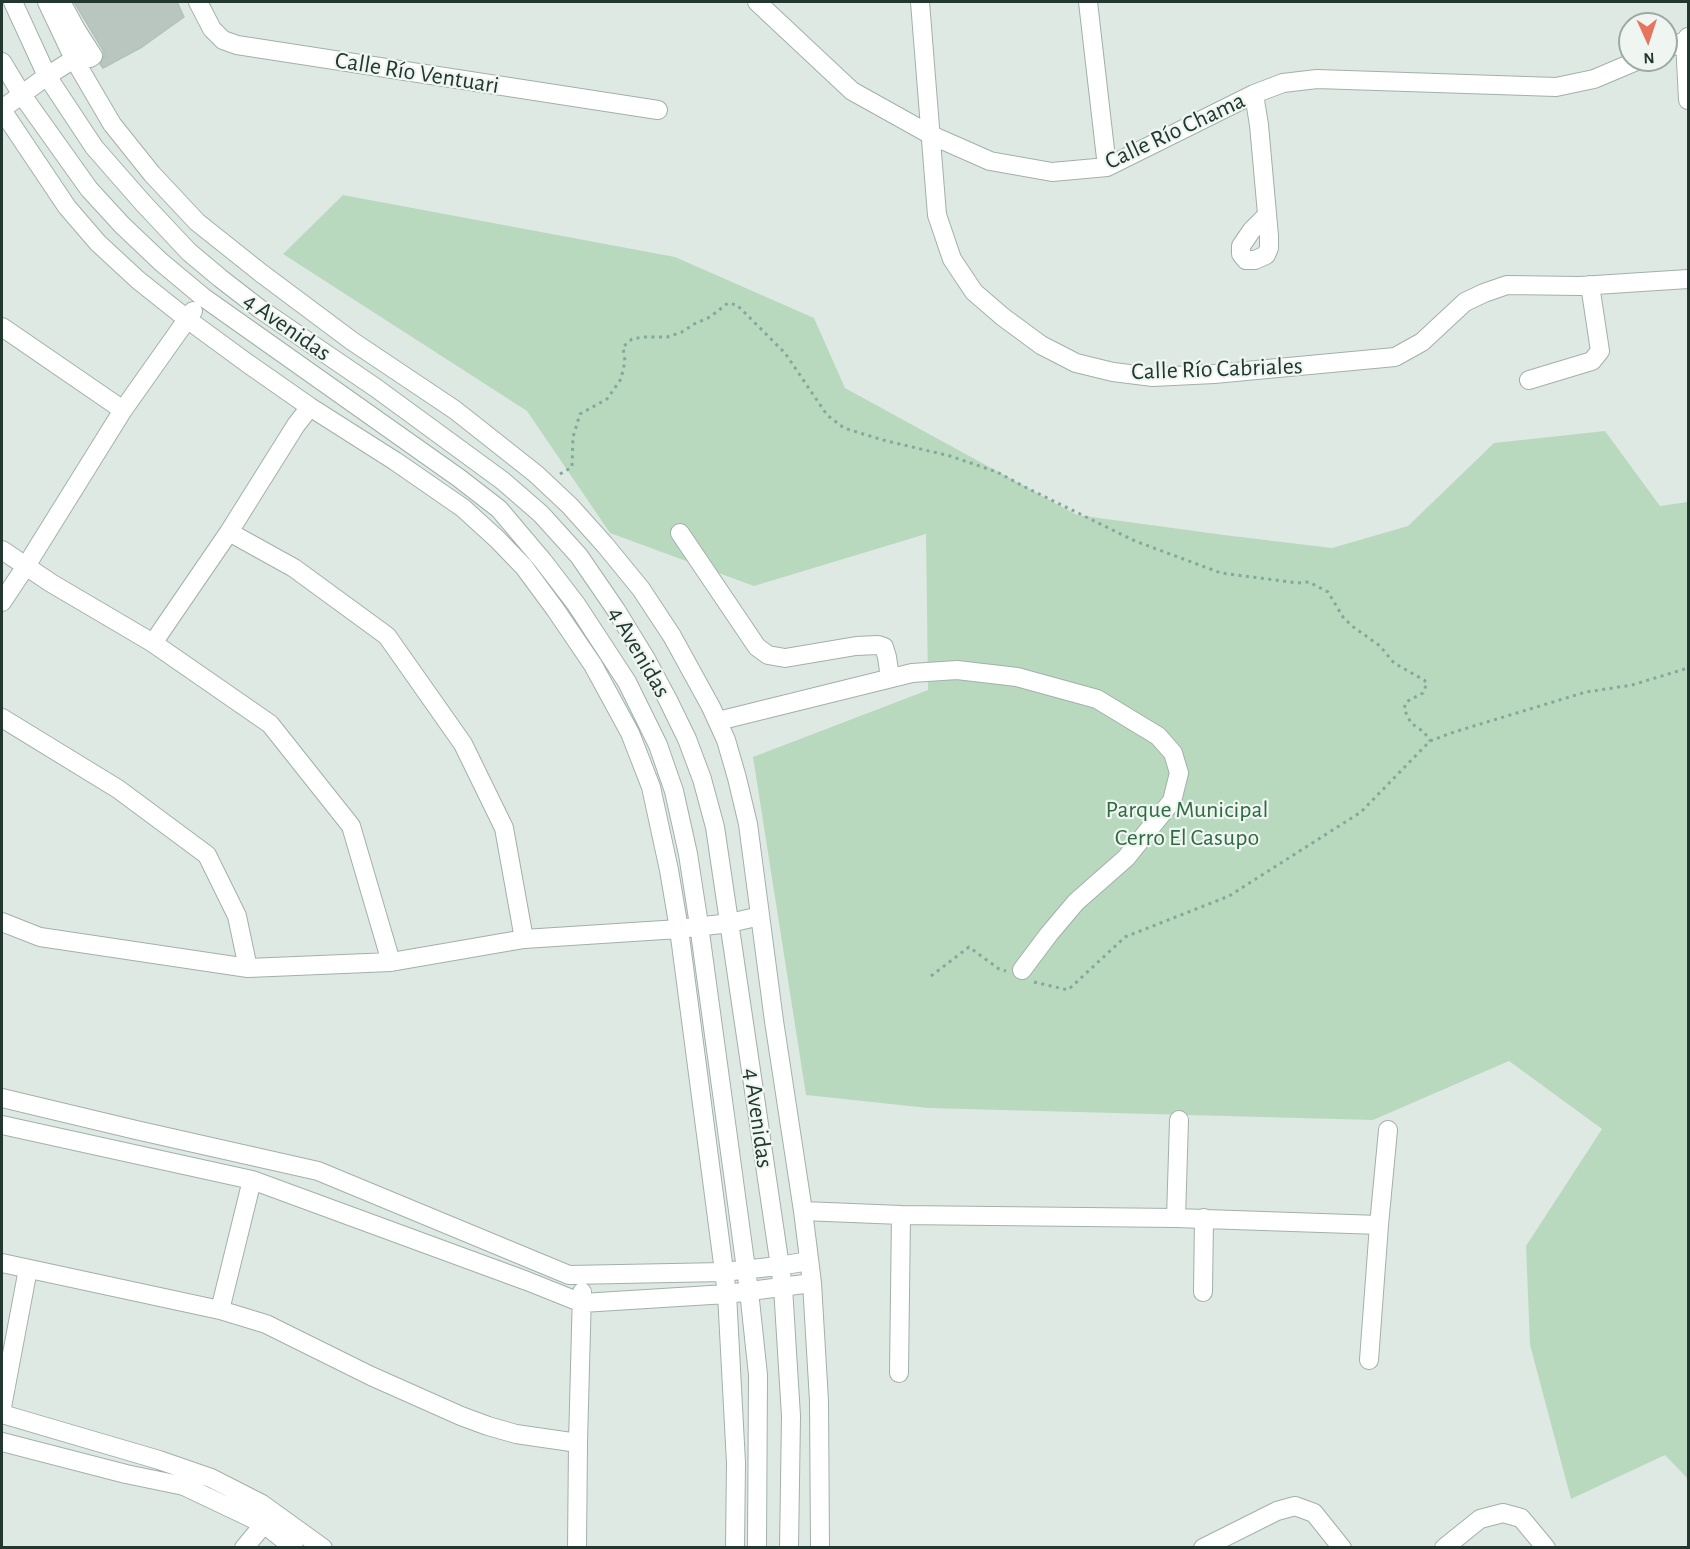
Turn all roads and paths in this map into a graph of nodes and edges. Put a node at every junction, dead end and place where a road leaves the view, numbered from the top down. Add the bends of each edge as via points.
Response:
1 (13, 2) edge
2 (47, 2) edge
3 (61, 2) edge
4 (198, 2) edge
5 (757, 2) edge
6 (920, 2) edge
7 (1088, 2) edge
8 (1687, 39) edge
9 (74, 59) junction
10 (2, 62) edge
11 (1618, 69) edge
12 (47, 76) junction
13 (1254, 94) junction
14 (22, 95) junction
15 (1689, 100) edge
16 (2, 110) edge
17 (658, 110) dead end
18 (931, 135) junction
19 (1107, 167) junction
20 (1267, 215) dead end
21 (239, 256) junction
22 (220, 278) junction
23 (1689, 279) edge
24 (1590, 285) junction
25 (203, 297) junction
26 (187, 319) junction
27 (2, 327) edge
28 (1529, 380) dead end
29 (310, 407) junction
30 (123, 410) junction
31 (546, 484) junction
32 (229, 532) junction
33 (680, 533) dead end
34 (2, 550) edge
35 (26, 566) junction
36 (2, 602) edge
37 (153, 643) junction
38 (1689, 668) edge
39 (890, 678) junction
40 (2, 718) edge
41 (718, 721) junction
42 (1431, 741) junction
43 (760, 916) junction
44 (2, 922) edge
45 (730, 922) junction
46 (699, 926) junction
47 (679, 929) junction
48 (524, 939) junction
49 (391, 963) junction
50 (248, 968) junction
51 (1020, 974) junction
52 (931, 976) dead end
53 (2, 1098) edge
54 (1179, 1120) dead end
55 (2, 1125) edge
56 (1388, 1130) dead end
57 (252, 1180) junction
58 (803, 1212) junction
59 (901, 1215) junction
60 (1176, 1218) junction
61 (1204, 1218) junction
62 (1379, 1225) junction
63 (809, 1261) junction
64 (2, 1263) edge
65 (778, 1266) junction
66 (28, 1269) junction
67 (746, 1270) junction
68 (723, 1272) junction
69 (582, 1275) junction
70 (812, 1283) junction
71 (783, 1287) junction
72 (749, 1291) junction
73 (1203, 1292) dead end
74 (727, 1294) junction
75 (582, 1303) junction
76 (220, 1310) junction
77 (1369, 1360) dead end
78 (899, 1373) dead end
79 (2, 1407) edge
80 (2, 1414) edge
81 (2, 1442) edge
82 (578, 1443) junction
83 (264, 1524) junction
84 (244, 1548) edge
85 (294, 1548) edge
86 (323, 1548) edge
87 (578, 1548) edge
88 (735, 1548) edge
89 (758, 1548) edge
90 (789, 1548) edge
91 (820, 1548) edge
92 (1203, 1548) edge
93 (1342, 1548) edge
94 (1444, 1548) edge
95 (1546, 1548) edge

1 - 12 street, 4 Avenidas
2 - 9 street, 4 Avenidas
3 - 9 street via 94,54
4 - 17 street, Calle Río Ventuari via 212,29 223,40 237,45
5 - 18 street, Calle Río Chama via 852,91
6 - 18 street, Calle Río Cabriales
7 - 19 street
8 - 15 street
9 - 12 street
9 - 21 street, 4 Avenidas via 112,124 152,174 198,222
10 - 14 street, 4 Avenidas
11 - 13 street, Calle Río Chama via 1556,87 1317,79 1283,83
12 - 14 street
12 - 22 street, 4 Avenidas via 94,147 182,244
13 - 19 street, Calle Río Chama
13 - 20 street
14 - 16 street
14 - 25 street, 4 Avenidas via 89,189 153,255
16 - 26 street, 4 Avenidas via 67,207 98,243
18 - 19 street, Calle Río Chama via 990,161 1052,172
18 - 24 street, Calle Río Cabriales via 937,215 952,259 974,292 1041,345 1076,363 1113,372 1153,377 1214,374 1395,357 1422,342 1465,302 1484,293 1507,285
21 - 22 street
21 - 31 street, 4 Avenidas via 352,342 455,410
22 - 25 street
22 - 45 street, 4 Avenidas via 503,481 541,514 579,556 646,659 687,739 715,827
23 - 24 street, Calle Río Cabriales
24 - 28 street via 1600,351 1593,361
25 - 26 street
25 - 46 street, 4 Avenidas via 499,509 543,561 627,682 658,745 674,791
26 - 29 street, 4 Avenidas
26 - 30 street
27 - 30 street
29 - 32 street
29 - 47 street, 4 Avenidas via 463,508 524,567 555,609 593,665 630,733 651,787
30 - 35 street
31 - 41 street, 4 Avenidas via 641,589 672,636
31 - 42 path via 572,467 573,437 580,414 607,399 621,379 623,347 632,339 682,332 728,303 737,305 785,353 827,415 844,428 997,472 1135,542 1221,573 1309,582 1328,592 1342,617 1380,646 1394,663 1427,683 1423,693 1406,702 1404,709 1411,723
32 - 37 street
32 - 48 street via 294,568 387,636 463,744 504,828
33 - 39 street via 757,647 768,655 785,658 878,645 884,647
34 - 35 street
35 - 36 street
35 - 37 street
37 - 49 street via 270,724 351,826
38 - 42 path via 1586,692
39 - 41 street
39 - 51 street via 957,670 1017,677 1097,699 1158,736 1173,753 1179,773 1172,801 1126,858 1076,902
40 - 50 street via 118,789 207,855 237,916
41 - 43 street, 4 Avenidas via 748,824
42 - 51 path via 1361,812 1229,896 1125,937 1068,990
43 - 45 street
43 - 58 street, 4 Avenidas
44 - 50 street via 40,936
45 - 46 street
45 - 65 street, 4 Avenidas
46 - 47 street
46 - 67 street, 4 Avenidas
47 - 48 street
47 - 68 street, 4 Avenidas
48 - 49 street
49 - 50 street
51 - 52 path via 999,969 969,947
53 - 69 street via 318,1171 569,1275
54 - 60 street
55 - 57 street
56 - 62 street
57 - 75 street
57 - 76 street
58 - 59 street
58 - 63 street, 4 Avenidas
59 - 60 street
59 - 78 street
60 - 61 street
61 - 62 street
61 - 73 street
62 - 77 street
63 - 65 street
63 - 70 street, 4 Avenidas
64 - 66 street
65 - 67 street
65 - 71 street, 4 Avenidas
66 - 76 street
66 - 79 street
67 - 68 street
67 - 72 street, 4 Avenidas
68 - 69 street
68 - 74 street, 4 Avenidas
69 - 75 street
70 - 71 street
70 - 91 street, 4 Avenidas via 819,1401
71 - 72 street
71 - 90 street, 4 Avenidas via 791,1416
72 - 74 street
72 - 89 street, 4 Avenidas via 758,1375
74 - 75 street
74 - 88 street, 4 Avenidas via 736,1463
75 - 82 street
76 - 82 street via 266,1324 460,1416 516,1434
80 - 86 street via 212,1478 262,1504
81 - 83 street via 184,1486
82 - 87 street
83 - 84 street
83 - 85 street
92 - 93 street via 1295,1506 1314,1513
94 - 95 street via 1480,1519 1503,1513 1521,1518

